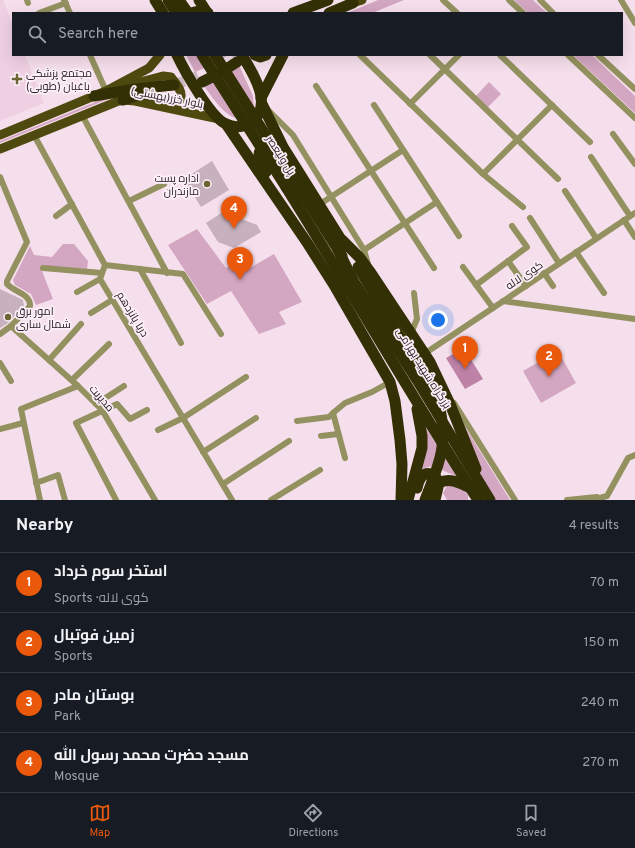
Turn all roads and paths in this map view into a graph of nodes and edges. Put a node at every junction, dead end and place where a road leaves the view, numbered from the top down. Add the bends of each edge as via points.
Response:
1 (155, 0) edge
2 (168, 0) edge
3 (179, 0) edge
4 (199, 0) edge
5 (328, 0) edge
6 (333, 0) edge
7 (443, 0) edge
8 (509, 0) edge
9 (540, 0) edge
10 (621, 0) edge
11 (65, 1) edge
12 (358, 2) edge
13 (41, 12) edge
14 (70, 12) edge
15 (162, 12) edge
16 (175, 12) edge
17 (187, 12) edge
18 (194, 12) edge
19 (207, 12) edge
20 (296, 12) edge
21 (310, 12) edge
22 (332, 12) edge
23 (340, 12) edge
24 (456, 12) edge
25 (522, 12) edge
26 (553, 12) edge
27 (635, 23) edge
28 (90, 56) edge
29 (159, 56) edge
30 (178, 56) edge
31 (203, 56) edge
32 (216, 56) edge
33 (283, 56) edge
34 (361, 56) edge
35 (431, 56) edge
36 (458, 56) edge
37 (501, 56) edge
38 (569, 56) edge
39 (599, 56) edge
40 (237, 58) edge
41 (445, 69) junction
42 (200, 79) tunnel mouth
43 (120, 83) junction
44 (316, 86) dead end
45 (635, 90) edge
46 (106, 91) junction
47 (94, 96) junction
48 (123, 100) junction
49 (136, 101) junction
50 (262, 101) junction
51 (410, 104) junction
52 (374, 105) dead end
53 (552, 105) junction
54 (82, 115) junction
55 (635, 118) edge
56 (223, 122) junction
57 (0, 134) edge
58 (613, 134) dead end
59 (34, 135) junction
60 (518, 140) junction
61 (590, 142) dead end
62 (283, 147) junction
63 (0, 149) edge
64 (404, 150) junction
65 (591, 157) dead end
66 (635, 164) edge
67 (371, 171) junction
68 (483, 174) junction
69 (0, 178) edge
70 (558, 179) dead end
71 (164, 184) dead end
72 (290, 184) junction
73 (565, 191) dead end
74 (331, 197) junction
75 (129, 201) junction
76 (437, 202) junction
77 (72, 204) junction
78 (320, 204) junction
79 (523, 207) dead end
80 (633, 214) edge
81 (56, 216) dead end
82 (530, 218) dead end
83 (624, 220) junction
84 (405, 224) junction
85 (512, 226) dead end
86 (459, 236) dead end
87 (635, 237) edge
88 (596, 238) junction
89 (308, 244) junction
90 (340, 245) junction
91 (364, 250) junction
92 (576, 252) junction
93 (508, 261) junction
94 (559, 264) junction
95 (105, 265) junction
96 (463, 267) dead end
97 (43, 268) dead end
98 (434, 268) dead end
99 (140, 269) junction
100 (337, 269) joint
101 (167, 272) junction
102 (371, 273) junction
103 (544, 273) junction
104 (101, 276) junction
105 (334, 284) junction
106 (476, 285) junction
107 (526, 286) junction
108 (553, 286) dead end
109 (77, 292) dead end
110 (414, 293) dead end
111 (604, 293) dead end
112 (112, 300) junction
113 (503, 301) junction
114 (492, 308) junction
115 (91, 312) dead end
116 (635, 319) edge
117 (81, 324) dead end
118 (11, 326) junction
119 (411, 333) junction
120 (0, 334) edge
121 (221, 334) dead end
122 (181, 343) dead end
123 (109, 344) dead end
124 (388, 354) junction
125 (424, 354) junction
126 (49, 360) junction
127 (0, 362) edge
128 (2, 370) edge
129 (246, 377) dead end
130 (438, 377) junction
131 (72, 380) junction
132 (12, 381) dead end
133 (390, 382) junction
134 (78, 386) junction
135 (124, 386) dead end
136 (411, 391) junction
137 (96, 404) junction
138 (102, 410) junction
139 (147, 410) dead end
140 (333, 413) junction
141 (183, 418) junction
142 (256, 418) dead end
143 (298, 421) dead end
144 (23, 423) junction
145 (0, 429) edge
146 (158, 430) dead end
147 (338, 434) junction
148 (321, 436) dead end
149 (289, 440) dead end
150 (203, 452) junction
151 (635, 455) edge
152 (345, 458) dead end
153 (320, 470) dead end
154 (435, 482) junction
155 (36, 483) junction
156 (223, 484) junction
157 (281, 494) junction
158 (477, 495) edge
159 (608, 498) edge
160 (40, 500) edge
161 (65, 500) edge
162 (116, 500) edge
163 (155, 500) edge
164 (232, 500) edge
165 (271, 500) edge
166 (285, 500) edge
167 (401, 500) edge
168 (408, 500) edge
169 (414, 500) edge
170 (425, 500) edge
171 (435, 500) edge
172 (490, 500) edge
173 (515, 500) edge
174 (567, 500) edge
175 (593, 500) edge

1 - 15 highway
2 - 16 highway
3 - 17 highway
4 - 19 highway
5 - 20 highway
6 - 21 highway
7 - 24 street
8 - 25 street
9 - 26 street
10 - 27 street
11 - 13 street
11 - 14 street
12 - 22 highway
12 - 23 highway
18 - 19 highway
28 - 46 street
29 - 43 main road, بلوار خزر(بهشتی) via 149,68
30 - 56 highway via 196,90
31 - 72 highway, پل ولیعصر, bridge
32 - 72 highway, پل ولیعصر, bridge
33 - 50 highway
34 - 51 street
35 - 41 street
36 - 41 street
37 - 53 street
38 - 55 street
39 - 45 street
40 - 42 highway via 220,73
40 - 50 highway via 257,82
41 - 51 street
41 - 60 street
43 - 46 main road, بلوار خزر(بهشتی)
43 - 49 main road via 140,82 169,75 182,96 180,100 174,101
44 - 67 street
46 - 47 main road, بلوار خزر(بهشتی)
47 - 48 highway via 135,89 176,87
47 - 57 main road, بلوار خزر(بهشتی)
48 - 49 main road, بلوار خزر(بهشتی)
48 - 54 main road, بلوار خزر(بهشتی)
49 - 56 main road, بلوار خزر(بهشتی)
50 - 56 highway via 258,115 251,122 242,126
50 - 62 highway
50 - 74 street via 293,135
51 - 68 street
52 - 64 street
53 - 60 street
53 - 61 street
54 - 59 main road, بلوار خزر(بهشتی)
54 - 75 street
56 - 89 highway
58 - 66 street
59 - 63 main road, بلوار خزر(بهشتی)
59 - 77 street
60 - 68 street
60 - 70 street
62 - 78 highway
62 - 89 highway via 274,142 266,143 258,152 260,162
64 - 67 street
64 - 76 street
65 - 80 street
67 - 74 street
67 - 84 street
68 - 79 street
69 - 118 street via 27,242 7,284 28,298 30,306
71 - 75 street
72 - 90 highway, پل ولیعصر
72 - 100 highway, پل ولیعصر
73 - 88 street
74 - 78 street
74 - 91 street
75 - 101 street
76 - 84 street
76 - 86 street
77 - 81 street
77 - 95 street
78 - 90 highway
80 - 83 street, کوی لاله
82 - 94 street
83 - 87 street
83 - 88 street, کوی لاله
84 - 91 street
84 - 98 street
85 - 93 street via 527,247
88 - 92 street, کوی لاله
89 - 105 highway
90 - 102 highway via 360,258
90 - 154 highway, bridge via 429,379 438,401 442,420 442,447
90 - 158 highway, بزرگراه شهید بهرامی via 354,282 416,380
91 - 102 street
92 - 94 street, کوی لاله
92 - 111 street
93 - 106 street
93 - 107 street
94 - 103 street, کوی لاله
95 - 99 street
95 - 104 street
96 - 106 street
97 - 104 street
99 - 101 street
99 - 122 street
100 - 124 highway, بزرگراه شهید بهرامی
101 - 121 street via 183,274
102 - 119 highway
103 - 107 street, کوی لاله
103 - 108 street
104 - 109 street
104 - 112 street, دریا پانزدهم
105 - 124 highway
105 - 133 highway
106 - 114 street
107 - 113 street, کوی لاله
110 - 119 street via 417,319
112 - 115 street
112 - 141 street, دریا پانزدهم
113 - 114 street, کوی لاله
113 - 116 street
114 - 125 street, کوی لاله
117 - 126 street
118 - 120 street
118 - 126 street, مدیریت
119 - 125 highway
123 - 131 street
124 - 136 highway, بزرگراه شهید بهرامی
125 - 130 highway
126 - 131 street, مدیریت
127 - 128 street
128 - 132 street
129 - 141 street
130 - 158 highway via 474,462
130 - 173 street
131 - 134 street, مدیریت
133 - 140 street via 345,403
133 - 167 highway via 400,440
134 - 137 street, مدیریت
134 - 144 street via 22,408 20,411
135 - 137 street
136 - 158 highway, بزرگراه شهید بهرامی
136 - 168 highway via 418,412 422,448
137 - 138 street, مدیریت
138 - 139 street via 117,404 130,419
138 - 162 street via 76,423
138 - 163 street, مدیریت
140 - 143 street via 329,417
140 - 147 street
141 - 146 street
141 - 150 street, دریا پانزدهم
142 - 150 street
144 - 145 street
144 - 155 street
147 - 148 street
147 - 152 street
149 - 156 street
150 - 156 street, دریا پانزدهم
151 - 159 street via 628,458
153 - 157 street
154 - 158 highway via 446,480 461,483
154 - 169 highway via 437,478 430,474 422,475
154 - 170 highway
154 - 171 highway
155 - 160 street
155 - 161 street via 58,476
156 - 164 street, دریا پانزدهم
157 - 165 street
157 - 166 street
158 - 172 highway, بزرگراه شهید بهرامی
159 - 174 street
159 - 175 street

